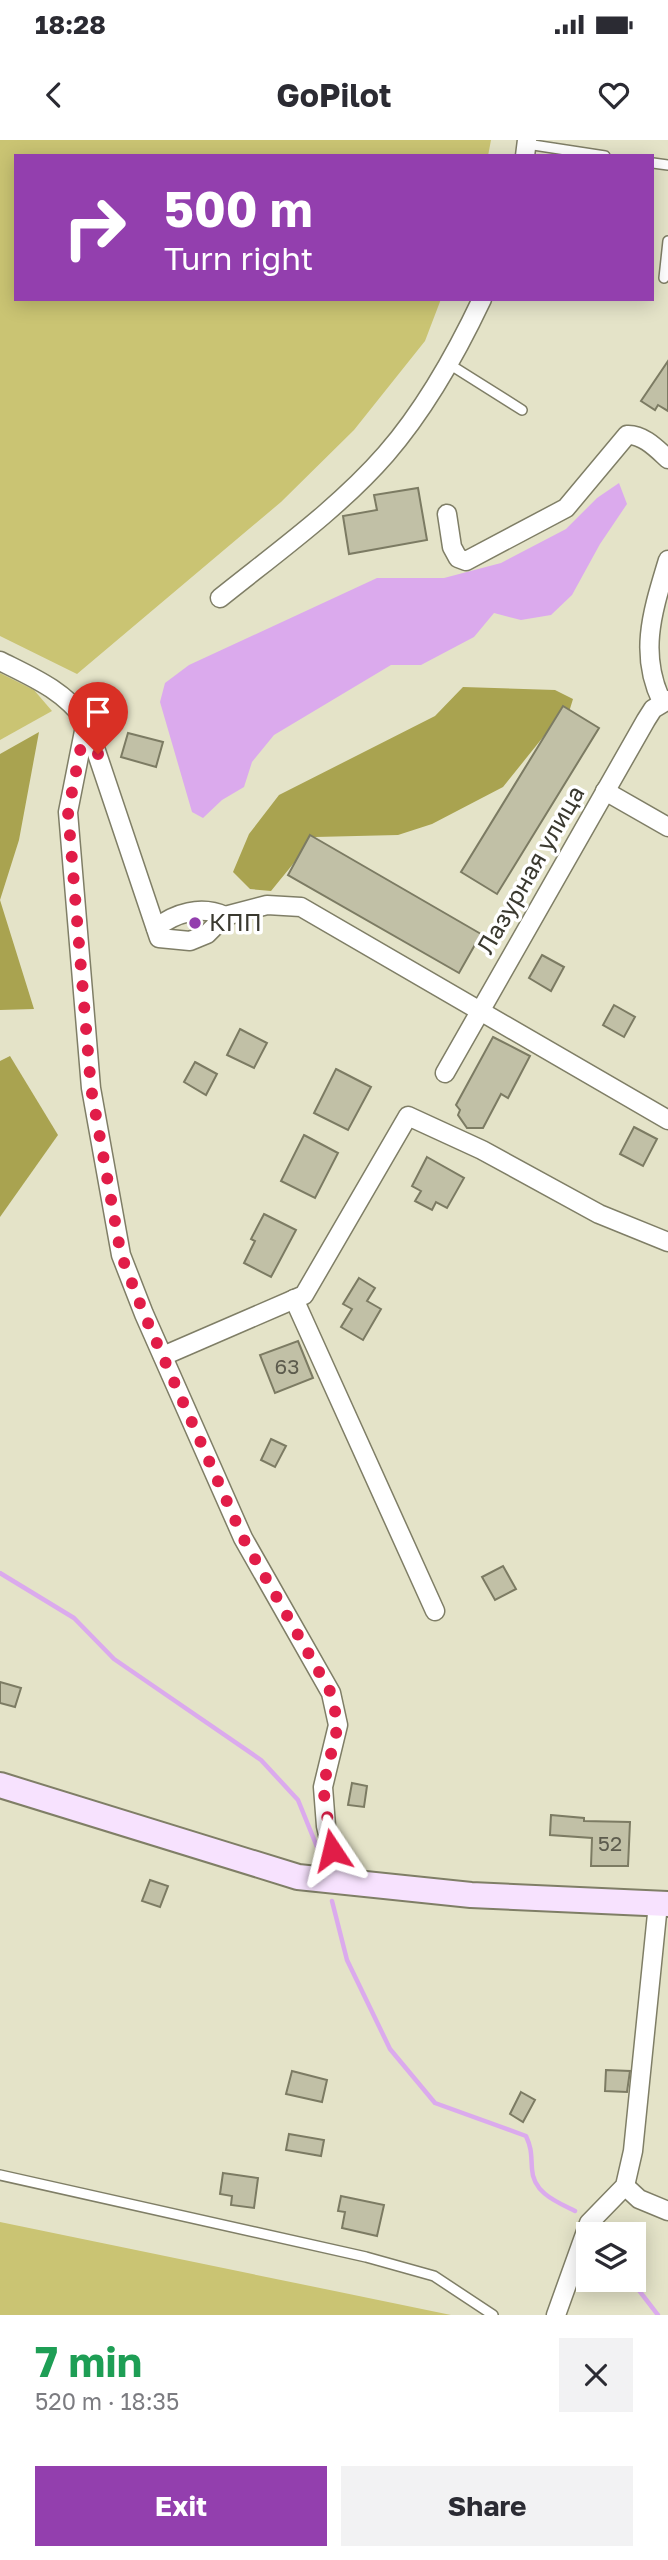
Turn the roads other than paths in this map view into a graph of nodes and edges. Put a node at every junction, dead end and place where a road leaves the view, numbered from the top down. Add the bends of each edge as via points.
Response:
1 (527, 147) edge
2 (588, 154) edge
3 (668, 241) edge
4 (664, 278) dead end
5 (481, 301) edge
6 (449, 364) junction
7 (522, 410) dead end
8 (668, 459) edge
9 (447, 514) dead end
10 (668, 560) edge
11 (220, 598) dead end
12 (0, 661) edge
13 (665, 701) edge
14 (86, 721) junction
15 (605, 791) junction
16 (668, 827) edge
17 (225, 916) junction
18 (157, 933) junction
19 (480, 1008) junction
20 (445, 1073) dead end
21 (668, 1120) edge
22 (668, 1242) edge
23 (294, 1299) junction
24 (163, 1356) junction
25 (435, 1611) dead end
26 (0, 1785) edge
27 (339, 1883) junction
28 (663, 1904) edge
29 (0, 2175) edge
30 (625, 2186) junction
31 (668, 2211) edge
32 (493, 2315) edge
33 (556, 2315) edge

1 - 2 lane
3 - 4 lane
5 - 6 street
6 - 7 lane
6 - 11 street via 385,456
8 - 9 street via 647,442 628,435 566,509 466,561 458,558 452,547
10 - 13 street via 647,650 653,684
12 - 14 street via 54,687
13 - 15 street, Лазурная улица via 653,709
14 - 18 street
14 - 24 street via 68,812 91,1088 121,1255
15 - 16 street
15 - 19 street, Лазурная улица
17 - 18 street via 187,912
17 - 18 street via 207,934 190,941
17 - 19 street via 267,905 301,907
19 - 20 street, Лазурная улица
19 - 21 street
22 - 23 street via 599,1214 482,1150 408,1116 303,1295
23 - 24 street
23 - 25 street
24 - 27 street via 243,1538 331,1693 338,1725 323,1787
26 - 27 street via 299,1877
27 - 28 street
28 - 30 street via 634,2151
29 - 32 lane via 423,2273 475,2300
30 - 31 street via 639,2199
30 - 33 street via 589,2222

